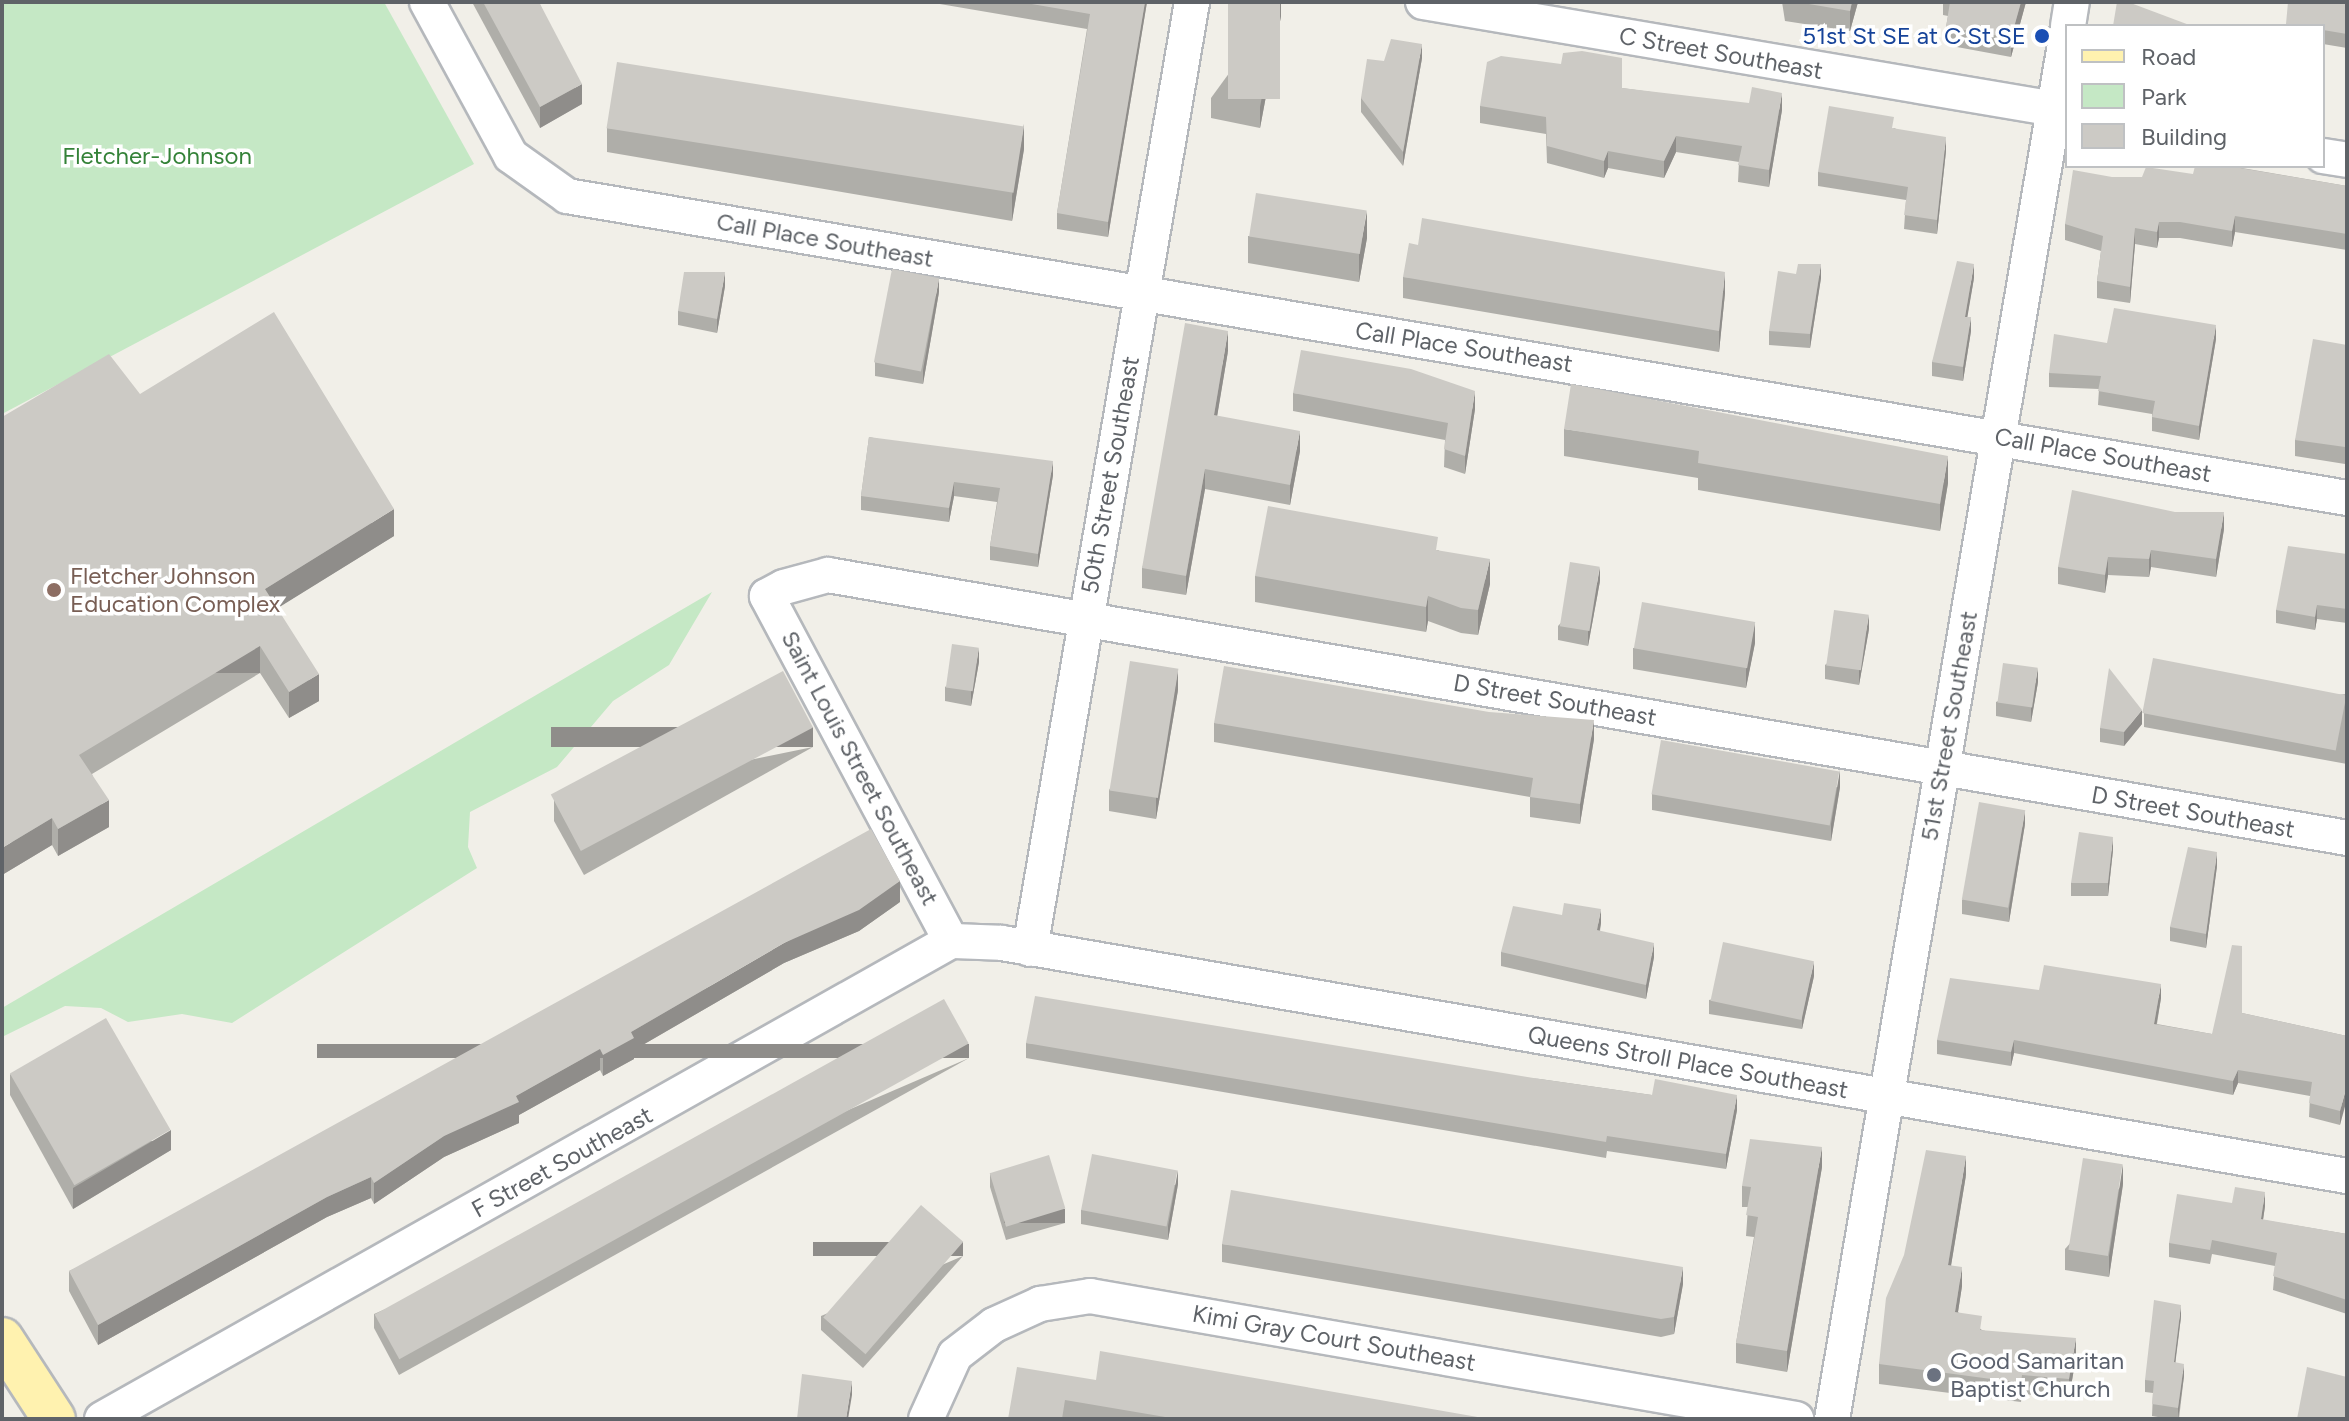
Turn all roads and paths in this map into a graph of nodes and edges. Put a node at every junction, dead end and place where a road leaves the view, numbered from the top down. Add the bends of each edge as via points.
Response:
1 (427, 2) edge
2 (1192, 2) edge
3 (1423, 2) edge
4 (2072, 2) edge
5 (2068, 24) edge
6 (2065, 55) edge
7 (2060, 110) edge
8 (2325, 156) edge
9 (2347, 160) edge
10 (1141, 293) junction
11 (1999, 437) junction
12 (2347, 498) edge
13 (767, 596) joint
14 (1086, 621) junction
15 (1943, 767) junction
16 (2347, 838) edge
17 (951, 941) junction
18 (1030, 949) junction
19 (1887, 1096) junction
20 (2347, 1176) edge
21 (2, 1339) edge
22 (54, 1419) edge
23 (102, 1419) edge
24 (926, 1419) edge
25 (1796, 1419) edge
26 (1832, 1419) edge

1 - 10 street, Call Place Southeast via 511,156 541,185 580,198
2 - 10 street, 50th Street Southeast
3 - 7 street, C Street Southeast
4 - 5 street
6 - 7 street, 51st Street Southeast
7 - 11 street, 51st Street Southeast
8 - 9 street
10 - 11 street, Call Place Southeast
10 - 14 street, 50th Street Southeast
11 - 12 street, Call Place Southeast
11 - 15 street, 51st Street Southeast
13 - 14 street, D Street Southeast via 828,575
13 - 17 street, Saint Louis Street Southeast
14 - 15 street, D Street Southeast
14 - 18 street, 50th Street Southeast
15 - 16 street, D Street Southeast
15 - 19 street, 51st Street Southeast
17 - 18 street
17 - 23 street, F Street Southeast
18 - 19 street, Queens Stroll Place Southeast
19 - 20 street, Queens Stroll Place Southeast
19 - 26 street, 51st Street Southeast
21 - 22 main road
24 - 25 street, Kimi Gray Court Southeast via 955,1355 994,1325 1040,1304 1090,1296

